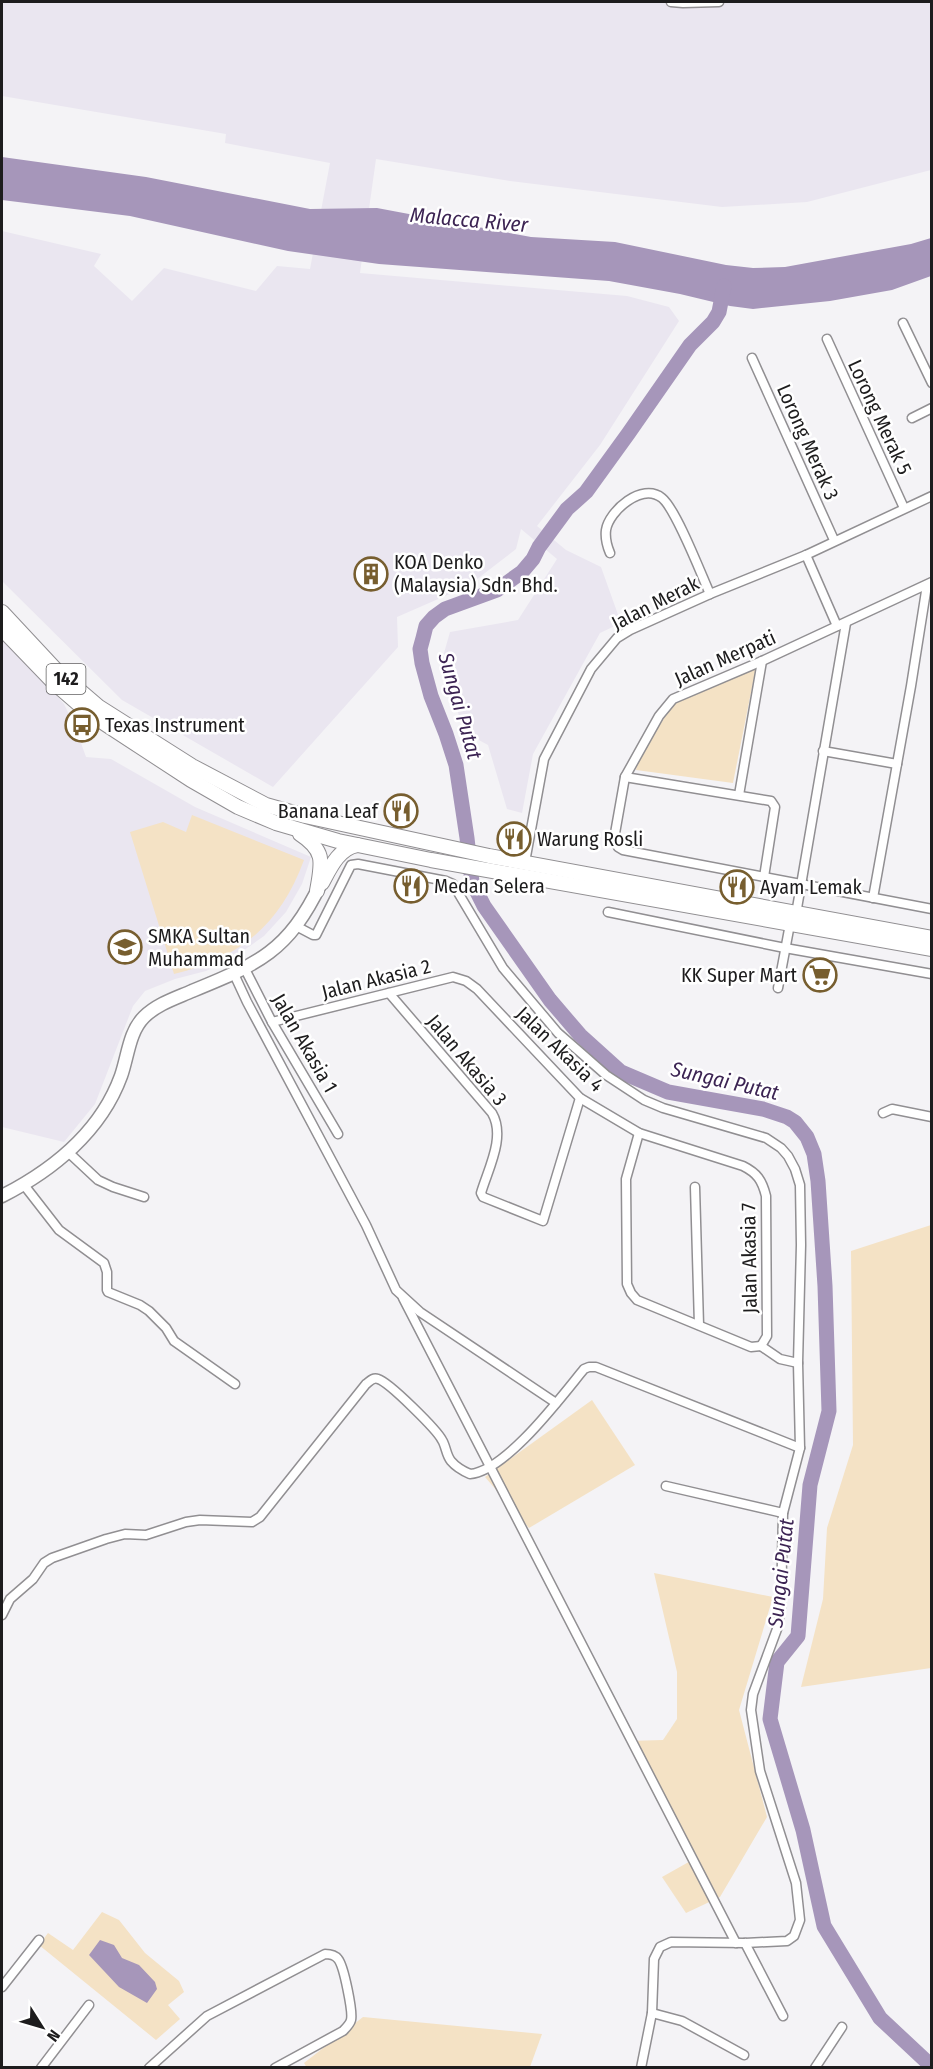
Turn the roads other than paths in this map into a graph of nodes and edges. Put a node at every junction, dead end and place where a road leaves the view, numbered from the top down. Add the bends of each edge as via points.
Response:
1 (671, 2) edge
2 (719, 2) edge
3 (903, 323) dead end
4 (827, 339) dead end
5 (752, 357) dead end
6 (932, 383) edge
7 (932, 408) edge
8 (912, 418) dead end
9 (932, 496) edge
10 (904, 508) junction
11 (834, 540) junction
12 (610, 553) dead end
13 (806, 555) junction
14 (929, 584) edge
15 (710, 594) junction
16 (2, 612) edge
17 (846, 622) junction
18 (837, 626) junction
19 (2, 629) edge
20 (762, 661) junction
21 (824, 751) junction
22 (897, 764) junction
23 (625, 777) junction
24 (739, 795) junction
25 (258, 801) junction
26 (276, 823) junction
27 (338, 841) junction
28 (433, 844) junction
29 (357, 845) junction
30 (431, 860) junction
31 (525, 862) junction
32 (488, 863) junction
33 (425, 877) junction
34 (764, 877) junction
35 (801, 884) junction
36 (317, 891) junction
37 (873, 898) junction
38 (932, 909) edge
39 (608, 912) dead end
40 (793, 919) junction
41 (296, 926) junction
42 (932, 938) edge
43 (785, 948) junction
44 (932, 949) edge
45 (240, 971) junction
46 (932, 974) edge
47 (453, 977) joint
48 (778, 988) dead end
49 (388, 993) junction
50 (272, 1022) junction
51 (580, 1098) junction
52 (883, 1113) dead end
53 (932, 1117) edge
54 (639, 1133) junction
55 (338, 1134) dead end
56 (68, 1152) junction
57 (754, 1171) joint
58 (24, 1185) junction
59 (695, 1187) dead end
60 (2, 1196) edge
61 (144, 1197) dead end
62 (403, 1298) junction
63 (699, 1325) junction
64 (761, 1346) junction
65 (798, 1363) junction
66 (235, 1384) dead end
67 (556, 1403) junction
68 (800, 1448) junction
69 (490, 1468) junction
70 (666, 1486) dead end
71 (783, 1513) junction
72 (2, 1616) edge
73 (39, 1940) dead end
74 (741, 1943) junction
75 (2, 1987) edge
76 (89, 2005) dead end
77 (652, 2013) junction
78 (783, 2016) dead end
79 (842, 2027) dead end
80 (744, 2055) dead end
81 (292, 2063) edge
82 (41, 2067) edge
83 (149, 2067) edge
84 (274, 2067) edge
85 (641, 2067) edge
86 (815, 2067) edge

1 - 2 street
3 - 6 street
4 - 10 street, Lorong Merak 5
5 - 11 street, Lorong Merak 3
7 - 8 street
9 - 10 street, Jalan Merak
10 - 11 street, Jalan Merak
11 - 13 street, Jalan Merak
12 - 15 street via 606,540 608,523 637,495 657,495 663,498 677,522
13 - 15 street, Jalan Merak
13 - 18 street
14 - 17 street, Jalan Merpati
14 - 22 street
15 - 31 street, Jalan Merak via 617,638 591,669 544,759
16 - 25 main road, 142 via 57,671 99,707 192,766
17 - 18 street, Jalan Merpati
17 - 21 street
18 - 20 street, Jalan Merpati
19 - 26 main road, 142 via 90,714 190,780
20 - 23 street, Jalan Merpati via 673,699 659,716
20 - 24 street
21 - 22 street
21 - 35 street
22 - 37 street
23 - 24 street
23 - 34 street, Jalan Merpati via 614,839 618,848
24 - 34 street via 771,801 775,807
25 - 27 main road via 274,811 325,828
25 - 28 main road, 142 via 305,816
26 - 27 main road, 142
26 - 36 main road via 301,834 318,848 321,867
27 - 28 main road via 357,834
27 - 29 main road, 142
27 - 36 main road
28 - 32 main road, 142
29 - 30 main road, 142
29 - 36 main road via 339,855
30 - 32 main road, 142 via 458,865
30 - 33 street
31 - 32 main road, 142
31 - 40 main road, 142
32 - 40 main road, 142
33 - 41 street via 351,865 316,935
33 - 65 street via 453,884 503,968 558,1033 606,1075 663,1108 766,1138 788,1156 800,1185 802,1202
34 - 35 street
35 - 37 street
35 - 40 street
36 - 41 main road
37 - 38 street
39 - 43 street
40 - 42 main road, 142
40 - 43 street
40 - 44 main road, 142
41 - 45 main road via 274,950
43 - 46 street
43 - 48 street
45 - 50 street, Jalan Akasia 1
45 - 56 main road via 165,1003 143,1017 133,1034 113,1094 91,1128
45 - 62 street via 248,1002
47 - 49 street, Jalan Akasia 2
47 - 51 street, Jalan Akasia 4 via 477,989
49 - 50 street, Jalan Akasia 2
49 - 51 street, Jalan Akasia 3 via 492,1113 498,1132 481,1195 543,1221
50 - 55 street, Jalan Akasia 1
51 - 54 street, Jalan Akasia 4
52 - 53 street via 892,1109
54 - 57 street, Jalan Akasia 4
54 - 63 street via 626,1179 627,1284 637,1300
56 - 58 main road
56 - 61 street via 98,1180
57 - 64 street, Jalan Akasia 7 via 763,1182 766,1196 767,1336
58 - 60 main road
58 - 66 street via 59,1230 104,1263 108,1292 141,1305 157,1318 174,1341
59 - 63 street
62 - 67 street
62 - 69 street
63 - 64 street via 751,1347
64 - 65 street via 780,1359
65 - 68 street
67 - 68 street via 584,1369 596,1367
67 - 69 street
68 - 71 street
69 - 72 street via 470,1474 457,1466 437,1433 389,1386 373,1379 260,1517 252,1522 200,1520 146,1535 125,1534 52,1558 10,1599
69 - 74 street
70 - 71 street
71 - 74 street via 777,1629 751,1710 760,1771 796,1883 800,1920 794,1936 787,1941
73 - 75 street
74 - 77 street via 671,1942 660,1947 654,1959
74 - 78 street
76 - 82 street
77 - 80 street via 682,2021
77 - 85 street
79 - 86 street
81 - 83 street via 343,2031 352,2019 342,1966 332,1955 326,1954 207,2016
81 - 84 street

